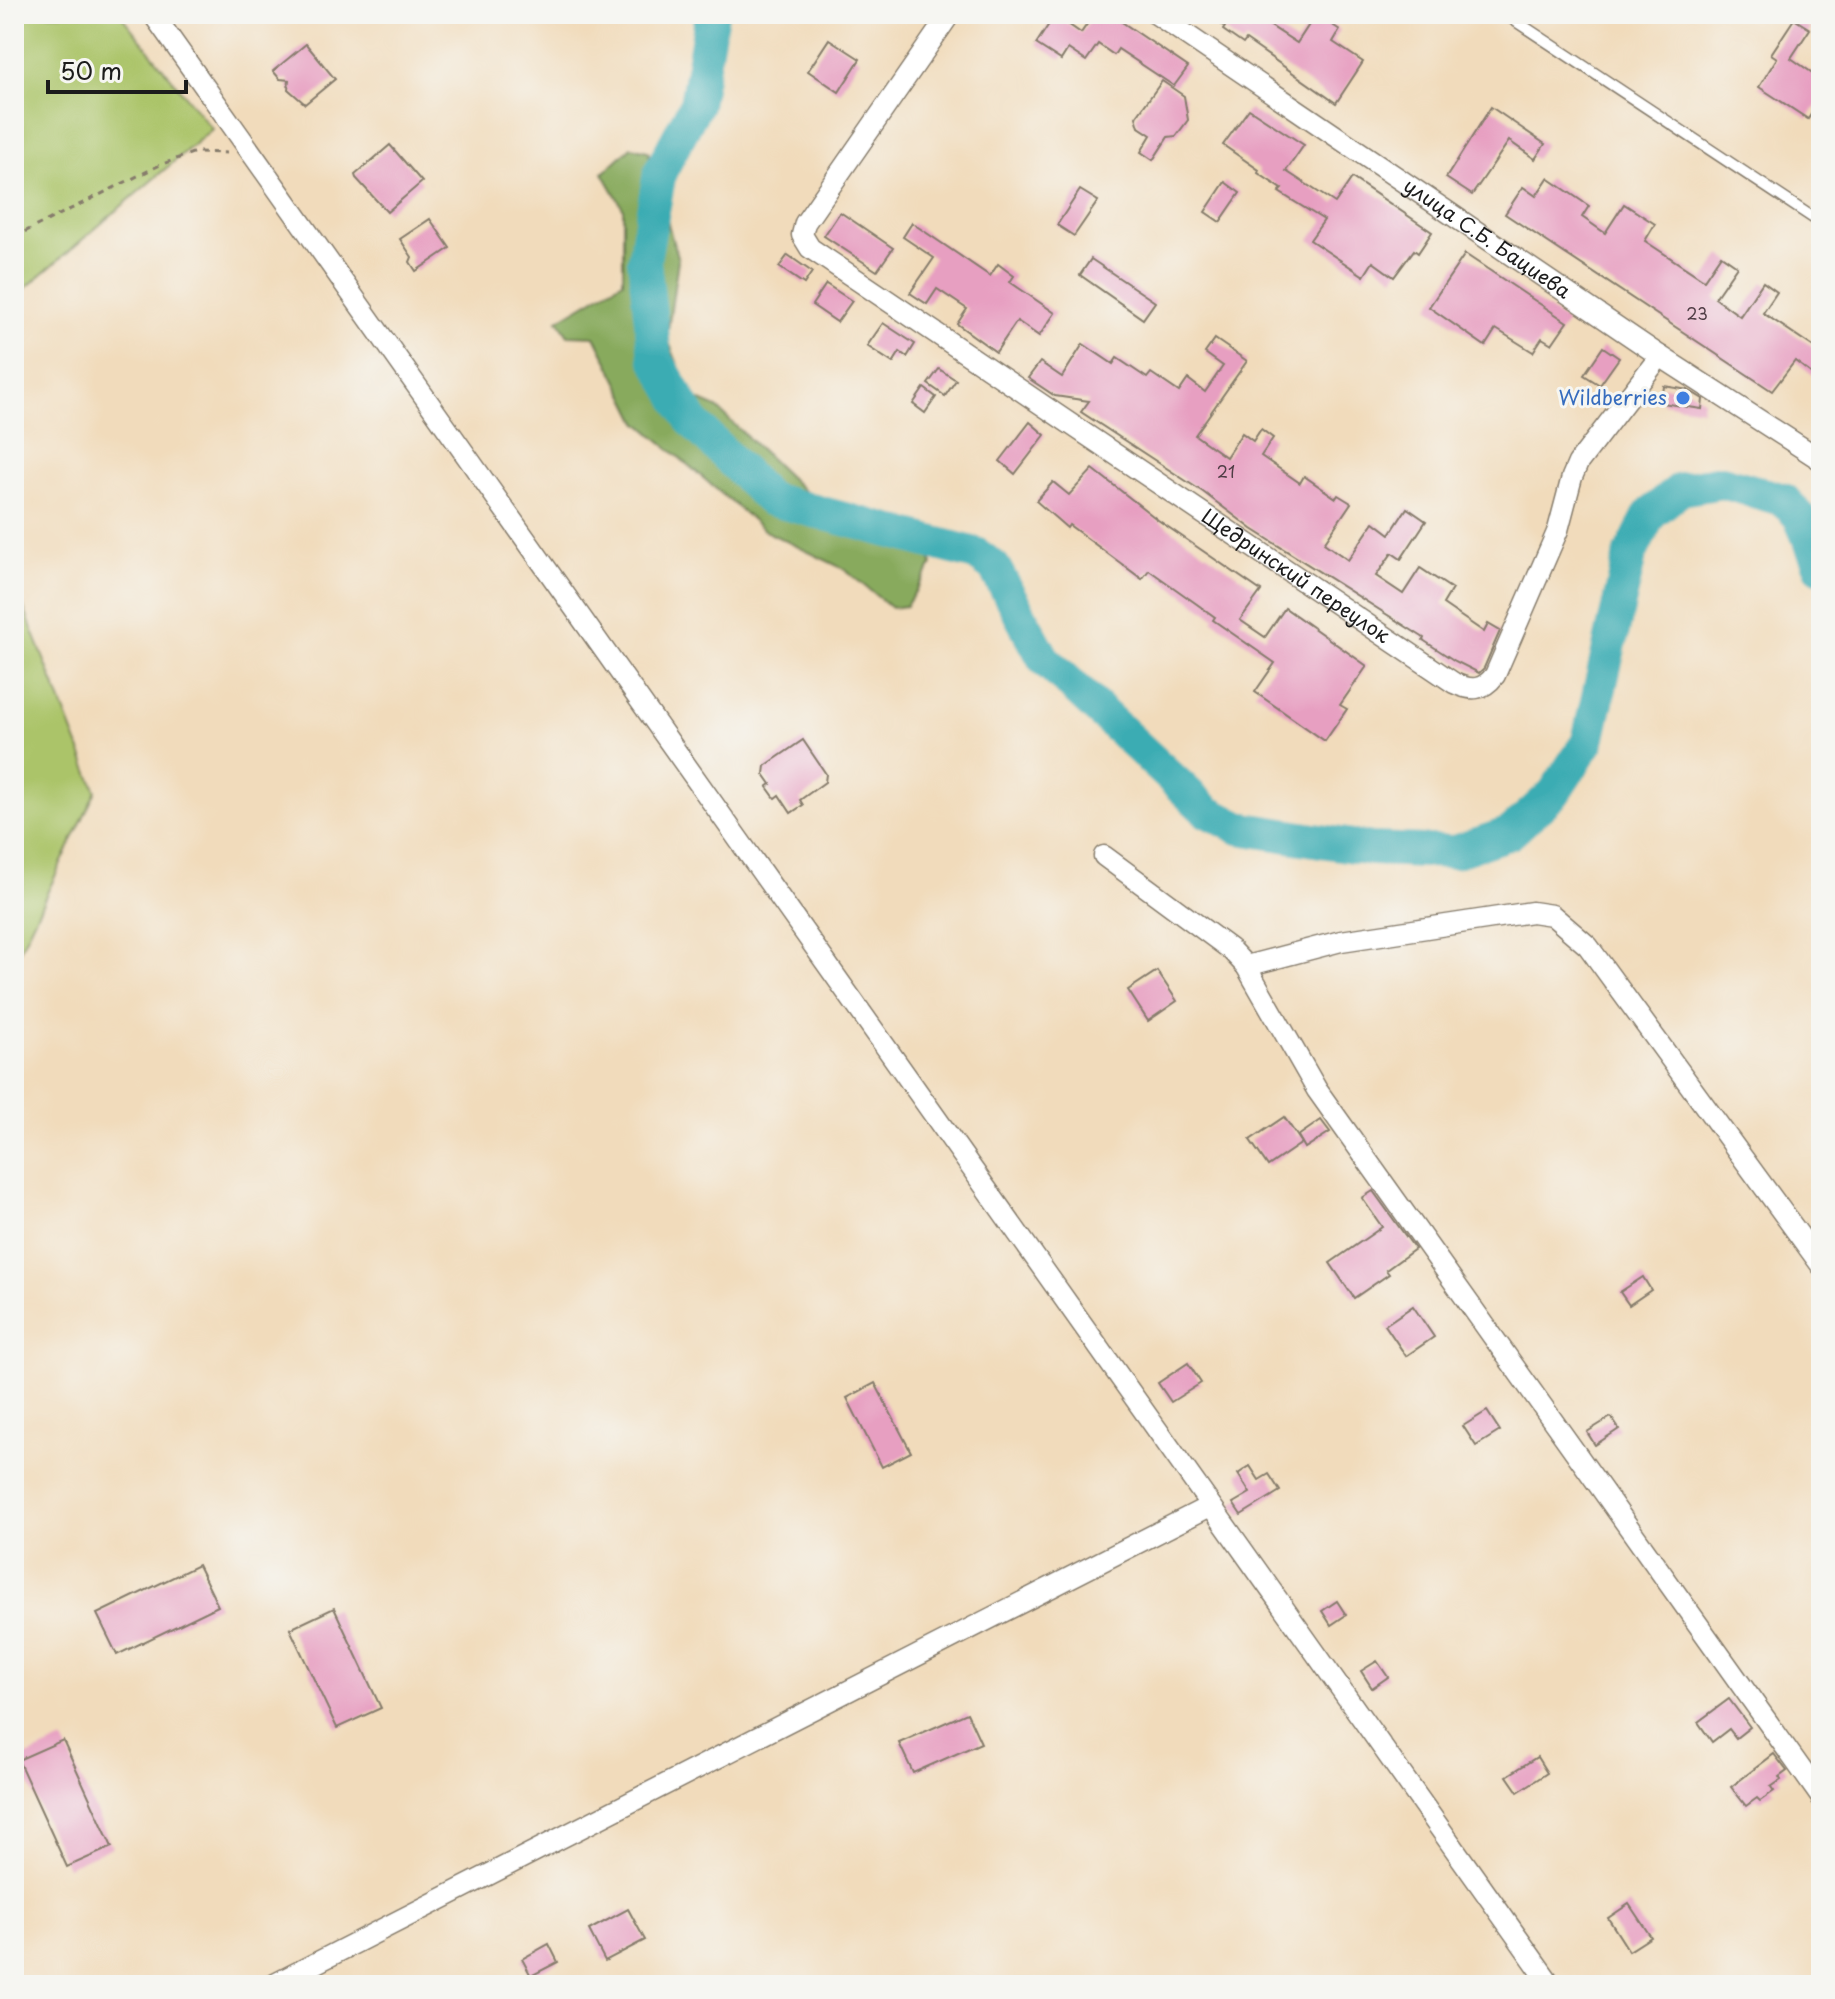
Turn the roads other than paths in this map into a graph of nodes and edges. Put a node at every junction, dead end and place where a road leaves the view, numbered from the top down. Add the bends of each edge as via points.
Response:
1 (153, 14) edge
2 (950, 14) edge
3 (1156, 14) edge
4 (1505, 14) edge
5 (1821, 223) edge
6 (1660, 356) junction
7 (1821, 460) edge
8 (1104, 856) dead end
9 (1246, 966) junction
10 (1821, 1265) edge
11 (1210, 1506) junction
12 (1821, 1797) edge
13 (273, 1985) edge
14 (1551, 1985) edge

1 - 11 street
2 - 6 street, Щедринский переулок via 805,223 802,235 810,248 1465,688 1478,689 1495,675 1558,530 1578,463
3 - 6 street, улица С.Б. Бациева
4 - 5 lane
6 - 7 street, улица С.Б. Бациева
8 - 9 street
9 - 10 street via 1341,941 1532,912 1552,915 1588,946
9 - 12 street via 1326,1103
11 - 13 street
11 - 14 street

